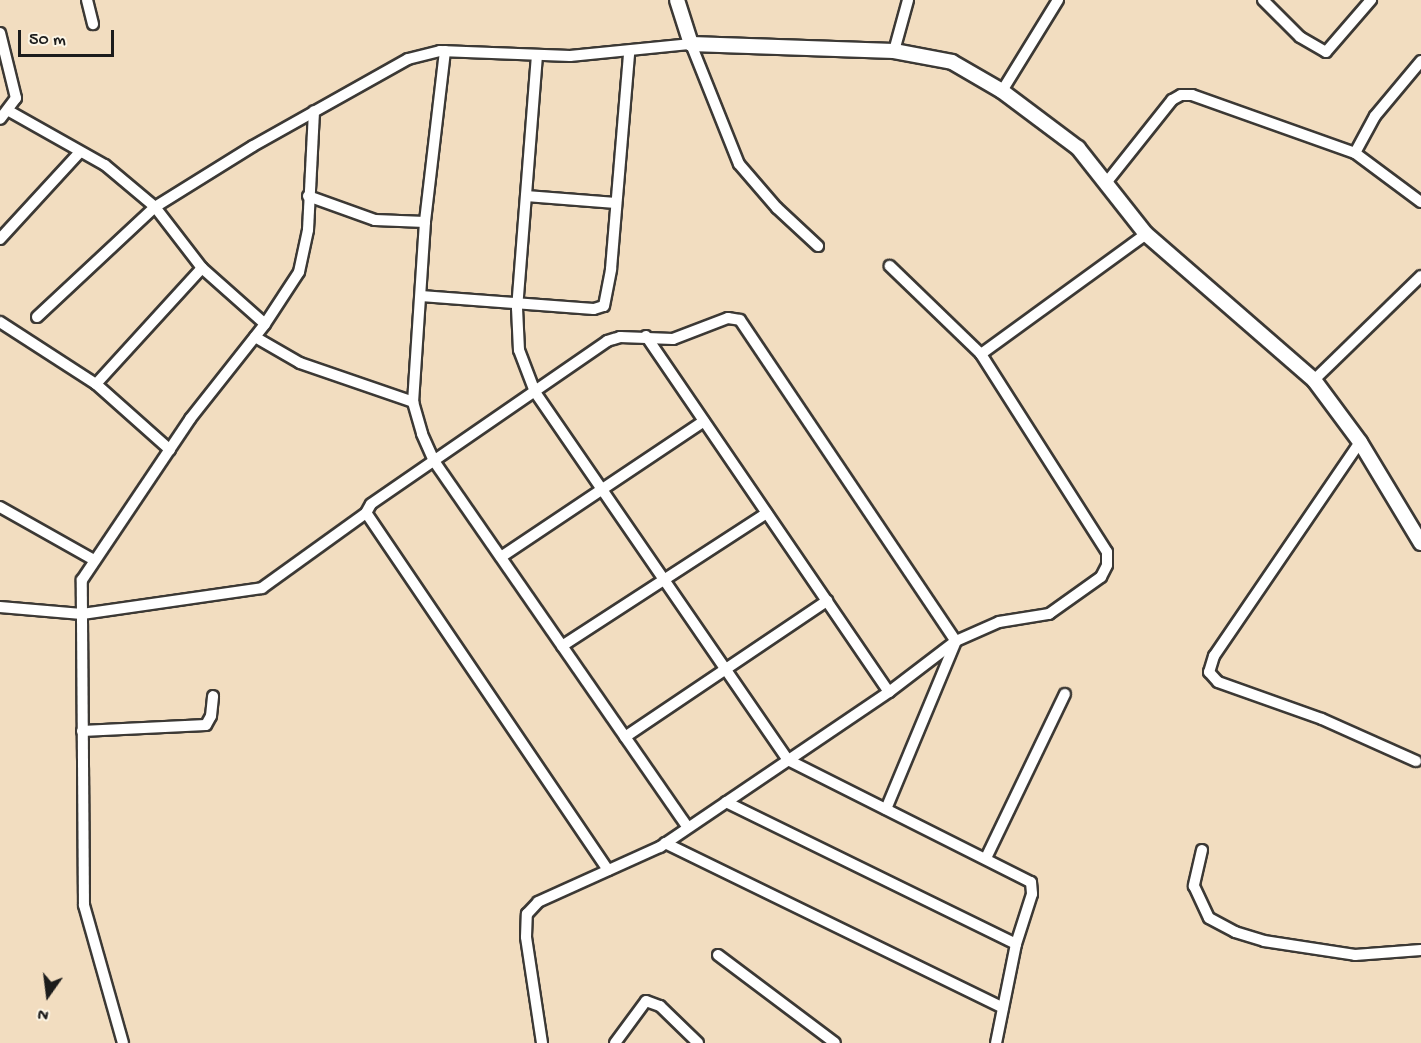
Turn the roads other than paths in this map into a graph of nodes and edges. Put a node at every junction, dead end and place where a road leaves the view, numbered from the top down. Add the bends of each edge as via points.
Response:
1 (87, 0) edge
2 (677, 0) edge
3 (908, 0) edge
4 (1058, 0) edge
5 (1263, 0) edge
6 (1371, 0) edge
7 (93, 24) dead end
8 (0, 33) edge
9 (691, 44) junction
10 (445, 51) junction
11 (894, 51) junction
12 (628, 53) junction
13 (537, 55) junction
14 (1421, 61) edge
15 (1002, 91) junction
16 (9, 111) junction
17 (314, 111) junction
18 (0, 119) edge
19 (80, 152) junction
20 (1355, 153) junction
21 (1106, 183) junction
22 (308, 196) junction
23 (526, 196) junction
24 (1421, 202) edge
25 (616, 203) junction
26 (155, 207) junction
27 (425, 222) junction
28 (1146, 234) junction
29 (0, 239) edge
30 (818, 246) dead end
31 (890, 266) dead end
32 (202, 268) junction
33 (1421, 276) edge
34 (421, 296) junction
35 (518, 304) junction
36 (37, 317) dead end
37 (0, 322) edge
38 (265, 324) junction
39 (646, 336) junction
40 (255, 337) junction
41 (981, 354) junction
42 (1314, 380) junction
43 (96, 384) junction
44 (535, 392) junction
45 (413, 402) junction
46 (704, 421) junction
47 (1360, 442) junction
48 (170, 450) junction
49 (434, 461) junction
50 (600, 487) junction
51 (0, 507) edge
52 (366, 513) junction
53 (767, 513) junction
54 (1417, 528) edge
55 (1421, 543) edge
56 (501, 557) junction
57 (94, 560) junction
58 (663, 579) junction
59 (827, 601) junction
60 (0, 607) edge
61 (82, 614) junction
62 (956, 641) junction
63 (562, 646) junction
64 (726, 670) junction
65 (889, 692) junction
66 (1065, 694) dead end
67 (213, 696) dead end
68 (82, 731) junction
69 (625, 737) junction
70 (788, 760) junction
71 (1416, 761) dead end
72 (726, 802) junction
73 (886, 809) junction
74 (687, 827) junction
75 (665, 843) junction
76 (1202, 850) dead end
77 (986, 858) junction
78 (608, 870) junction
79 (1016, 944) junction
80 (1421, 950) edge
81 (718, 955) dead end
82 (1003, 1008) junction
83 (123, 1043) edge
84 (542, 1043) edge
85 (615, 1043) edge
86 (698, 1043) edge
87 (835, 1043) edge
88 (996, 1043) edge

1 - 7 street
2 - 9 street
3 - 11 street
4 - 15 street
5 - 6 street via 1300,37 1326,52
8 - 16 street via 16,99
9 - 11 street
9 - 12 street
9 - 30 street via 739,164 777,208
10 - 13 street
10 - 17 street via 408,59
10 - 27 street
11 - 15 street via 952,62
12 - 13 street
12 - 25 street
13 - 23 street
14 - 20 street via 1375,116
15 - 21 street via 1078,148
16 - 18 street
16 - 19 street
17 - 22 street
17 - 26 street
19 - 26 street via 105,165
19 - 29 street
20 - 21 street via 1192,94 1181,95 1172,99
20 - 24 street
21 - 28 street
22 - 27 street via 375,220
22 - 38 street via 308,230 300,272
23 - 25 street
23 - 35 street
25 - 35 street via 604,306 594,309
26 - 32 street
26 - 36 street
27 - 34 street
28 - 41 street
28 - 42 street
31 - 41 street
32 - 38 street
32 - 43 street
33 - 42 street
34 - 35 street
34 - 45 street
35 - 44 street via 519,350
37 - 43 street
38 - 40 street
39 - 44 street via 607,341
39 - 46 street
39 - 62 street via 673,339 728,318 740,320
40 - 45 street via 300,363
40 - 48 street
41 - 62 street via 1107,552 1107,565 1101,577 1049,614 999,622
42 - 47 street
43 - 48 street
44 - 49 street
44 - 50 street
45 - 49 street
46 - 50 street
46 - 53 street
47 - 54 street
47 - 71 street via 1214,656 1209,672 1218,682 1322,719
48 - 57 street
49 - 52 street via 368,507
49 - 56 street
50 - 56 street
50 - 58 street
51 - 57 street
52 - 61 street via 262,588
52 - 78 street
53 - 58 street
53 - 59 street
54 - 55 street
56 - 63 street
57 - 61 street via 82,580
58 - 63 street
58 - 64 street
59 - 64 street
59 - 65 street
60 - 61 street
61 - 68 street
62 - 65 street
62 - 73 street
63 - 69 street
64 - 69 street
64 - 70 street
65 - 70 street
66 - 77 street
67 - 68 street via 206,724
68 - 83 street via 84,905
69 - 74 street
70 - 72 street
70 - 73 street
72 - 74 street
72 - 79 street
73 - 77 street
74 - 75 street
75 - 78 street
75 - 82 street
76 - 80 street via 1194,886 1209,918 1235,932 1264,941 1355,955
77 - 79 street via 1031,882 1032,894
78 - 84 street via 549,896 527,914 526,937
79 - 82 street
81 - 87 street
82 - 88 street
85 - 86 street via 646,1001 660,1006

